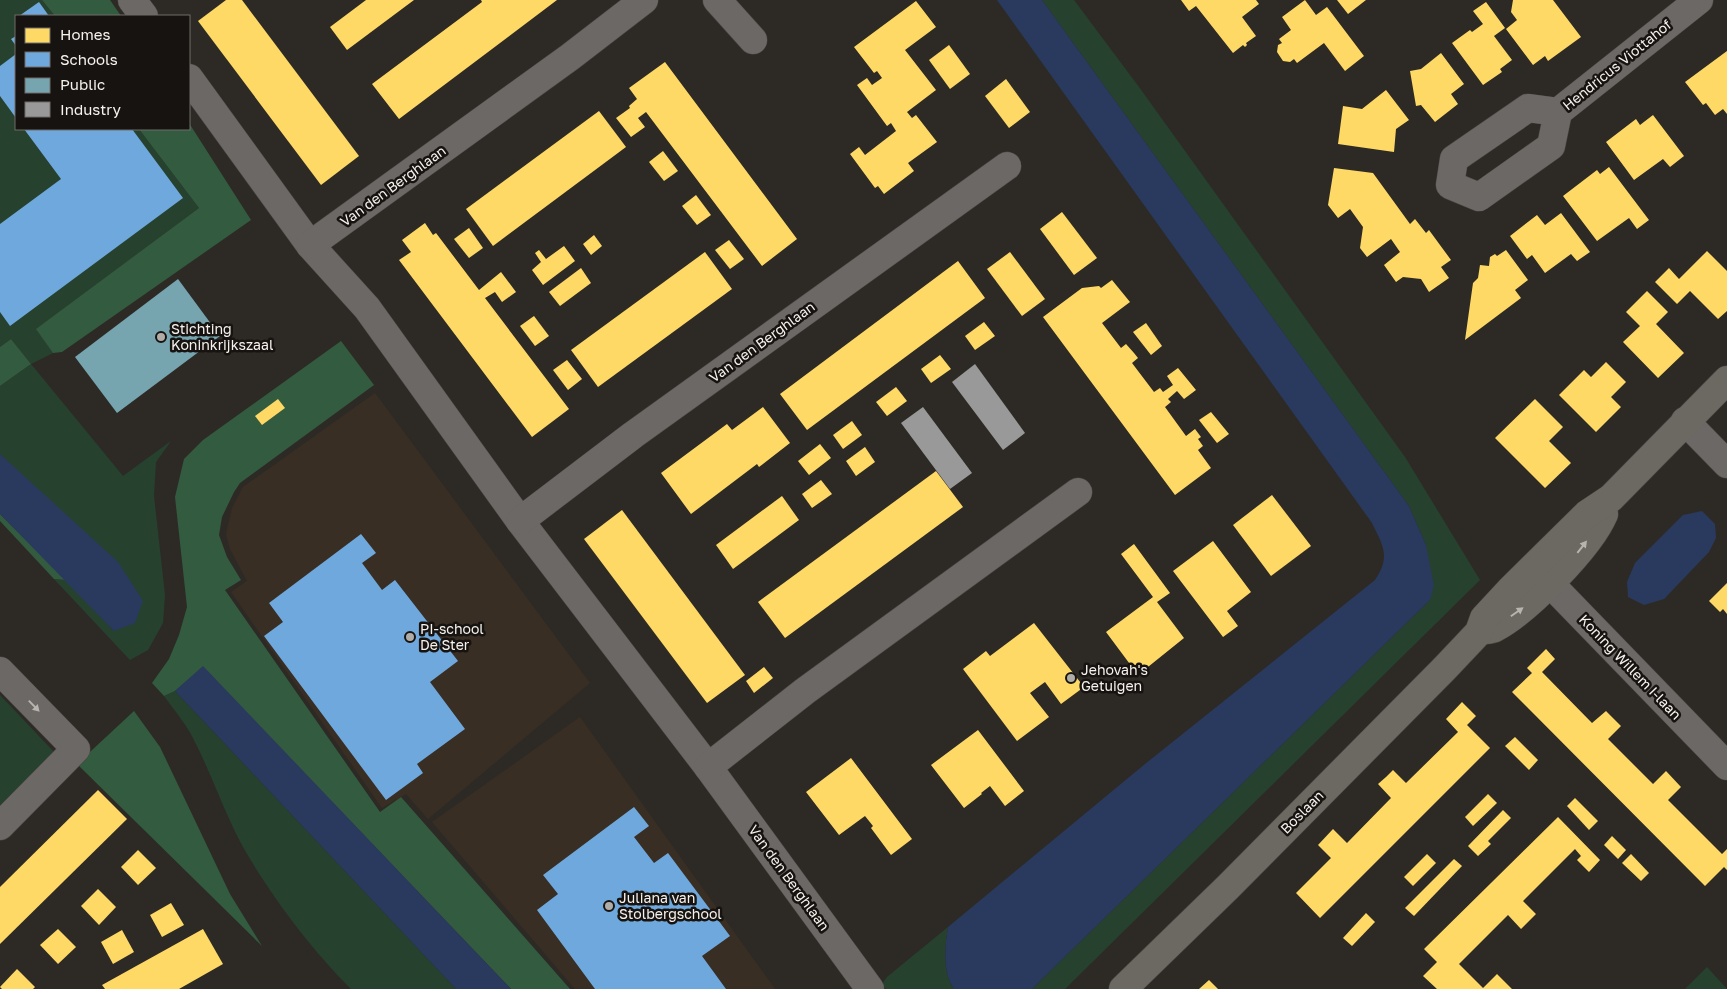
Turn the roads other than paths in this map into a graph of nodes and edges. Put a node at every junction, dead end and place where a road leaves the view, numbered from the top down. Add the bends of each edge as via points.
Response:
1 (644, 0) edge
2 (717, 0) edge
3 (1699, 0) edge
4 (754, 40) dead end
5 (190, 79) edge
6 (1558, 112) dead end
7 (1007, 166) dead end
8 (310, 245) junction
9 (1727, 380) edge
10 (1686, 421) junction
11 (1727, 464) edge
12 (1078, 492) dead end
13 (520, 521) junction
14 (1541, 575) junction
15 (0, 671) edge
16 (1727, 766) edge
17 (708, 767) junction
18 (0, 826) edge
19 (870, 989) edge
20 (1123, 989) edge

1 - 8 street, Van den Berghlaan
2 - 4 street
3 - 6 street, Hendricus Viottahof
5 - 8 street, Van den Berghlaan
7 - 13 street, Van den Berghlaan via 633,435
8 - 13 street, Van den Berghlaan via 367,308
9 - 10 street, Boslaan
10 - 11 street
10 - 14 street, Boslaan via 1611,498 1599,524 1572,560
12 - 17 street via 813,685
13 - 17 street, Van den Berghlaan
14 - 16 street, Koning Willem I-laan
14 - 20 street, Boslaan via 1525,607 1494,629 1479,632
15 -> 18 street via 76,749
17 - 19 street, Van den Berghlaan

